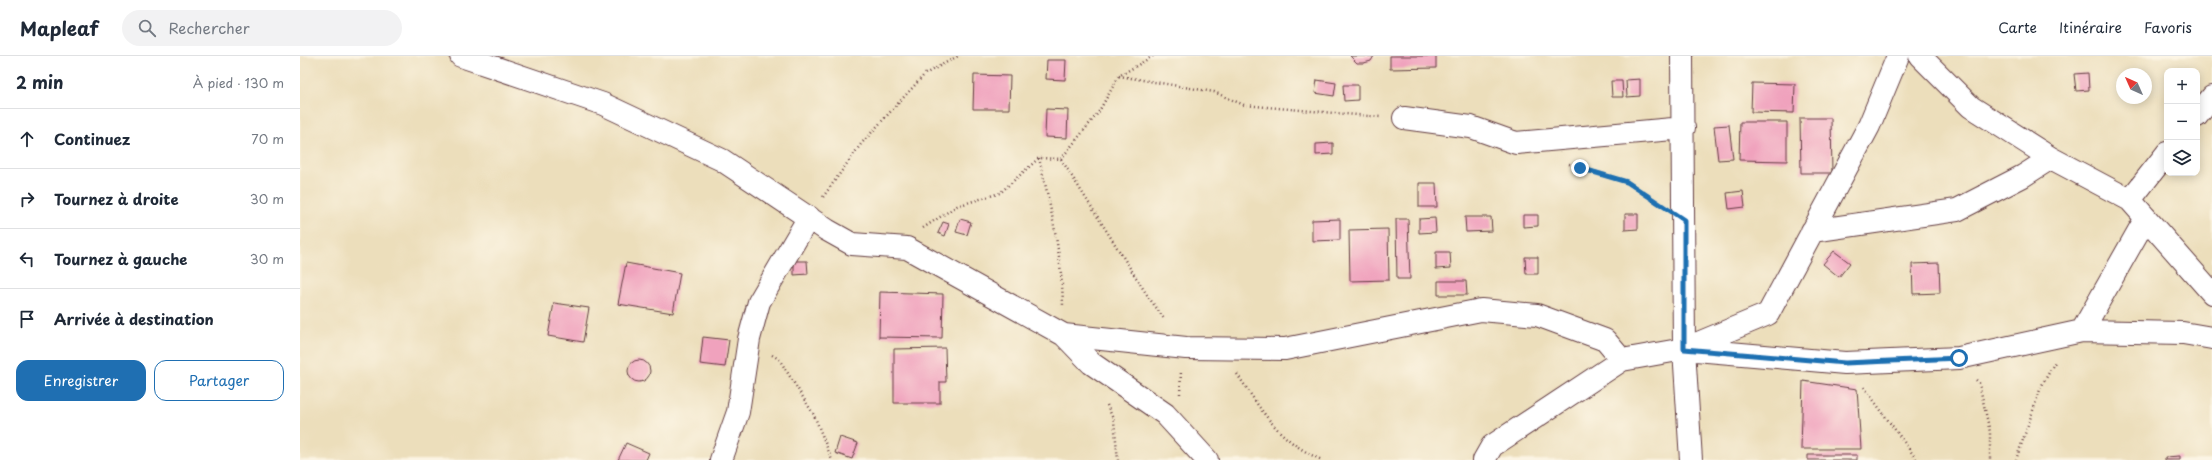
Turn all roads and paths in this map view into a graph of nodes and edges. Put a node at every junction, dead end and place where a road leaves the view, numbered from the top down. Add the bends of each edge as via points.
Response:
1 (461, 56) edge
2 (958, 56) edge
3 (1153, 56) edge
4 (1682, 56) edge
5 (1898, 56) edge
6 (1920, 56) edge
7 (1119, 76) junction
8 (2212, 97) edge
9 (2200, 112) edge
10 (1404, 118) joint
11 (1684, 128) junction
12 (2164, 157) edge
13 (1039, 158) junction
14 (2051, 158) junction
15 (1061, 159) junction
16 (1566, 163) dead end
17 (2130, 200) junction
18 (809, 217) junction
19 (2146, 218) junction
20 (1684, 220) junction
21 (1812, 231) junction
22 (906, 248) junction
23 (2212, 293) edge
24 (2082, 331) junction
25 (1064, 335) junction
26 (749, 338) junction
27 (2212, 338) edge
28 (1186, 348) junction
29 (1684, 349) junction
30 (1959, 358) junction
31 (1622, 360) junction
32 (1845, 363) junction
33 (1236, 372) dead end
34 (1106, 402) dead end
35 (1180, 431) junction
36 (721, 460) edge
37 (832, 460) edge
38 (1118, 460) edge
39 (1207, 460) edge
40 (1322, 460) edge
41 (1484, 460) edge
42 (1691, 460) edge
43 (1917, 460) edge
44 (1990, 460) edge
45 (2016, 460) edge

1 - 18 street via 603,104 722,160
2 - 18 path via 925,74 861,144
3 - 7 path
4 - 11 street
5 - 21 street via 1868,126
6 - 14 street via 1972,107
7 - 10 path via 1214,92 1244,105
7 - 15 path via 1098,113
8 - 9 street
10 - 11 street via 1471,127 1516,143
11 - 20 street
12 - 17 street
13 - 15 path
13 - 22 path via 1000,193 957,206 921,229
13 - 25 path via 1052,212 1062,272
14 - 17 street
14 - 21 street via 2023,176 1957,210
15 - 28 path via 1149,298
16 - 20 path via 1627,182
17 - 19 street
18 - 22 street via 852,244
18 - 26 street via 759,302
19 - 23 street
19 - 24 street
20 - 29 street
21 - 29 street via 1768,314
22 - 25 street
24 - 27 street via 2184,333
24 - 30 street
24 - 45 path via 2057,358 2041,387
25 - 28 street
25 - 35 street via 1091,363 1164,414
26 - 36 street via 738,412
26 - 37 path via 779,359 814,414
28 - 31 street via 1285,349 1481,310 1537,315 1605,340
28 - 35 path via 1181,367
29 - 31 street
29 - 32 street
29 - 42 street
30 - 32 street
30 - 44 path via 1979,383 1990,432
31 - 41 street via 1492,446
32 - 43 path
33 - 40 path via 1273,427 1304,452
34 - 38 path via 1114,421
35 - 39 street

